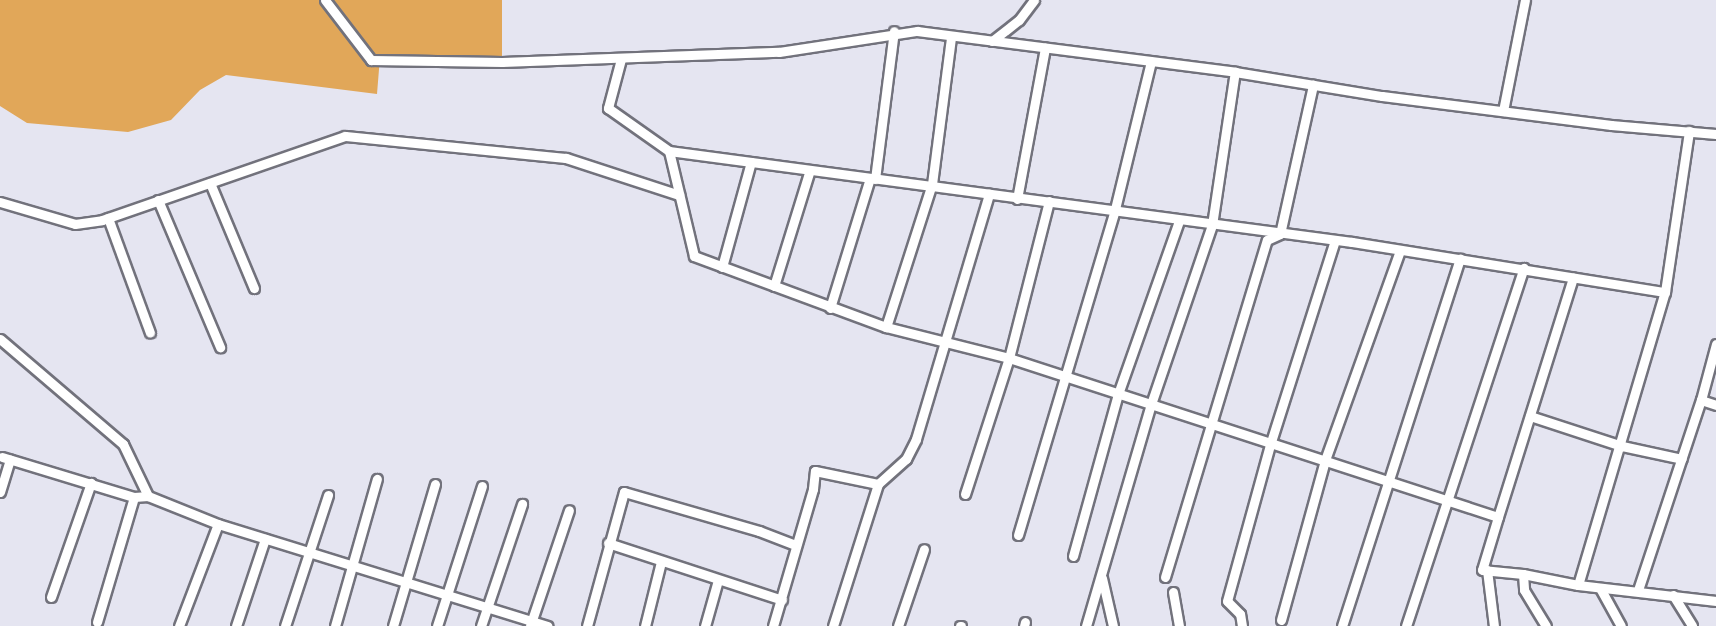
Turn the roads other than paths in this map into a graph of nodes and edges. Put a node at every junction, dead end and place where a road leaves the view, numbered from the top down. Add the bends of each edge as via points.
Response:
1 (325, 0) edge
2 (1034, 0) edge
3 (1525, 0) edge
4 (894, 31) junction
5 (951, 37) junction
6 (992, 42) junction
7 (1045, 48) junction
8 (621, 59) junction
9 (1151, 61) junction
10 (1235, 72) junction
11 (1313, 85) junction
12 (1503, 111) junction
13 (1689, 131) junction
14 (1716, 134) edge
15 (669, 151) junction
16 (751, 162) junction
17 (810, 170) junction
18 (873, 179) junction
19 (210, 183) junction
20 (932, 184) junction
21 (989, 194) junction
22 (680, 195) junction
23 (1017, 199) junction
24 (158, 200) junction
25 (1049, 201) junction
26 (0, 202) edge
27 (1115, 209) junction
28 (108, 218) junction
29 (1179, 221) junction
30 (1212, 225) junction
31 (1280, 234) junction
32 (1335, 240) junction
33 (1400, 251) junction
34 (1460, 260) junction
35 (722, 267) junction
36 (1524, 268) junction
37 (1573, 277) junction
38 (774, 286) junction
39 (254, 288) dead end
40 (1665, 292) junction
41 (830, 308) junction
42 (886, 327) junction
43 (150, 333) dead end
44 (0, 339) edge
45 (944, 343) junction
46 (1716, 344) edge
47 (220, 347) dead end
48 (1009, 358) junction
49 (1066, 377) junction
50 (1118, 394) junction
51 (1701, 400) junction
52 (1716, 405) edge
53 (1150, 407) junction
54 (1530, 416) junction
55 (1209, 424) junction
56 (1270, 445) junction
57 (1622, 446) junction
58 (1682, 459) junction
59 (1325, 460) junction
60 (377, 479) dead end
61 (1386, 480) junction
62 (91, 483) junction
63 (435, 484) dead end
64 (878, 484) junction
65 (482, 486) dead end
66 (0, 492) edge
67 (966, 494) dead end
68 (328, 495) dead end
69 (148, 496) junction
70 (134, 497) junction
71 (1448, 502) junction
72 (522, 504) dead end
73 (569, 510) dead end
74 (1498, 517) junction
75 (218, 524) junction
76 (1018, 535) dead end
77 (265, 539) junction
78 (608, 543) junction
79 (795, 545) junction
80 (924, 549) dead end
81 (309, 552) junction
82 (1073, 556) dead end
83 (661, 562) junction
84 (356, 565) junction
85 (1486, 570) junction
86 (1523, 574) junction
87 (1101, 576) junction
88 (1165, 577) dead end
89 (718, 580) junction
90 (407, 583) junction
91 (1578, 585) junction
92 (1600, 588) junction
93 (1638, 590) junction
94 (1173, 592) dead end
95 (447, 595) junction
96 (1673, 595) junction
97 (51, 597) dead end
98 (1715, 598) edge
99 (782, 600) junction
100 (487, 607) junction
101 (1281, 620) dead end
102 (97, 622) dead end
103 (530, 623) edge
104 (179, 626) edge
105 (236, 626) edge
106 (285, 626) edge
107 (335, 626) edge
108 (393, 626) edge
109 (437, 626) edge
110 (481, 626) edge
111 (548, 626) edge
112 (587, 626) edge
113 (645, 626) edge
114 (705, 626) edge
115 (774, 626) edge
116 (833, 626) edge
117 (898, 626) edge
118 (1086, 626) edge
119 (1113, 626) edge
120 (1179, 626) edge
121 (1242, 626) edge
122 (1342, 626) edge
123 (1406, 626) edge
124 (1494, 626) edge
125 (1546, 626) edge
126 (1621, 626) edge
127 (1692, 626) edge

1 - 8 street via 371,60
2 - 6 street via 1019,20
3 - 12 street
4 - 5 street
4 - 8 street via 779,52
4 - 18 street
5 - 6 street
5 - 20 street
6 - 7 street
7 - 9 street
7 - 23 street
8 - 15 street via 609,108
9 - 10 street
9 - 27 street
10 - 11 street
10 - 30 street
11 - 12 street
11 - 31 street
12 - 13 street
13 - 14 street
13 - 40 street
15 - 16 street
15 - 22 street
16 - 17 street
16 - 35 street
17 - 18 street
17 - 38 street
18 - 20 street
18 - 41 street
19 - 22 street via 345,136 566,158
19 - 24 street
19 - 39 street
20 - 21 street
20 - 42 street
21 - 23 street
21 - 45 street
22 - 35 street via 694,256
23 - 25 street
24 - 28 street
24 - 47 street
25 - 27 street
25 - 48 street
26 - 28 street via 75,224
27 - 29 street
27 - 49 street
28 - 43 street
29 - 30 street
29 - 50 street
30 - 31 street
30 - 53 street
31 - 32 street
31 - 55 street via 1267,240
32 - 33 street
32 - 56 street
33 - 34 street
33 - 59 street
34 - 36 street
34 - 61 street
35 - 38 street
36 - 37 street
36 - 71 street
37 - 40 street
37 - 54 street
38 - 41 street
40 - 57 street
41 - 42 street
42 - 45 street
44 - 69 street via 123,444
45 - 48 street
45 - 64 street via 911,449 906,459
46 - 51 street
48 - 49 street
48 - 67 street
49 - 50 street
49 - 76 street
50 - 53 street
50 - 82 street
51 - 52 street
51 - 58 street
53 - 55 street
53 - 87 street
54 - 57 street
54 - 74 street
55 - 56 street
55 - 88 street
56 - 59 street
56 - 121 street via 1227,601 1240,614
57 - 58 street
57 - 91 street
58 - 93 street
59 - 61 street
59 - 101 street
60 - 84 street
61 - 71 street
61 - 122 street
62 - 66 street via 6,458
62 - 70 street
62 - 97 street
63 - 90 street
64 - 79 street via 814,471 813,489
64 - 116 street
65 - 95 street
68 - 81 street
69 - 70 street
69 - 75 street
70 - 102 street
71 - 74 street
71 - 123 street
72 - 100 street
73 - 103 street
74 - 85 street via 1482,570
75 - 77 street
75 - 104 street
77 - 81 street
77 - 105 street
78 - 79 street via 624,492
78 - 83 street
78 - 112 street
79 - 99 street
80 - 117 street
81 - 84 street
81 - 106 street
83 - 89 street
83 - 113 street
84 - 90 street
84 - 107 street
85 - 86 street
85 - 124 street
86 - 91 street
86 - 125 street via 1524,590
87 - 118 street
87 - 119 street
89 - 99 street
89 - 114 street
90 - 95 street
90 - 108 street
91 - 92 street
92 - 93 street
92 - 126 street
93 - 96 street
94 - 120 street
95 - 100 street
95 - 109 street
96 - 98 street
96 - 127 street
99 - 115 street
100 - 103 street
100 - 110 street
103 - 111 street

